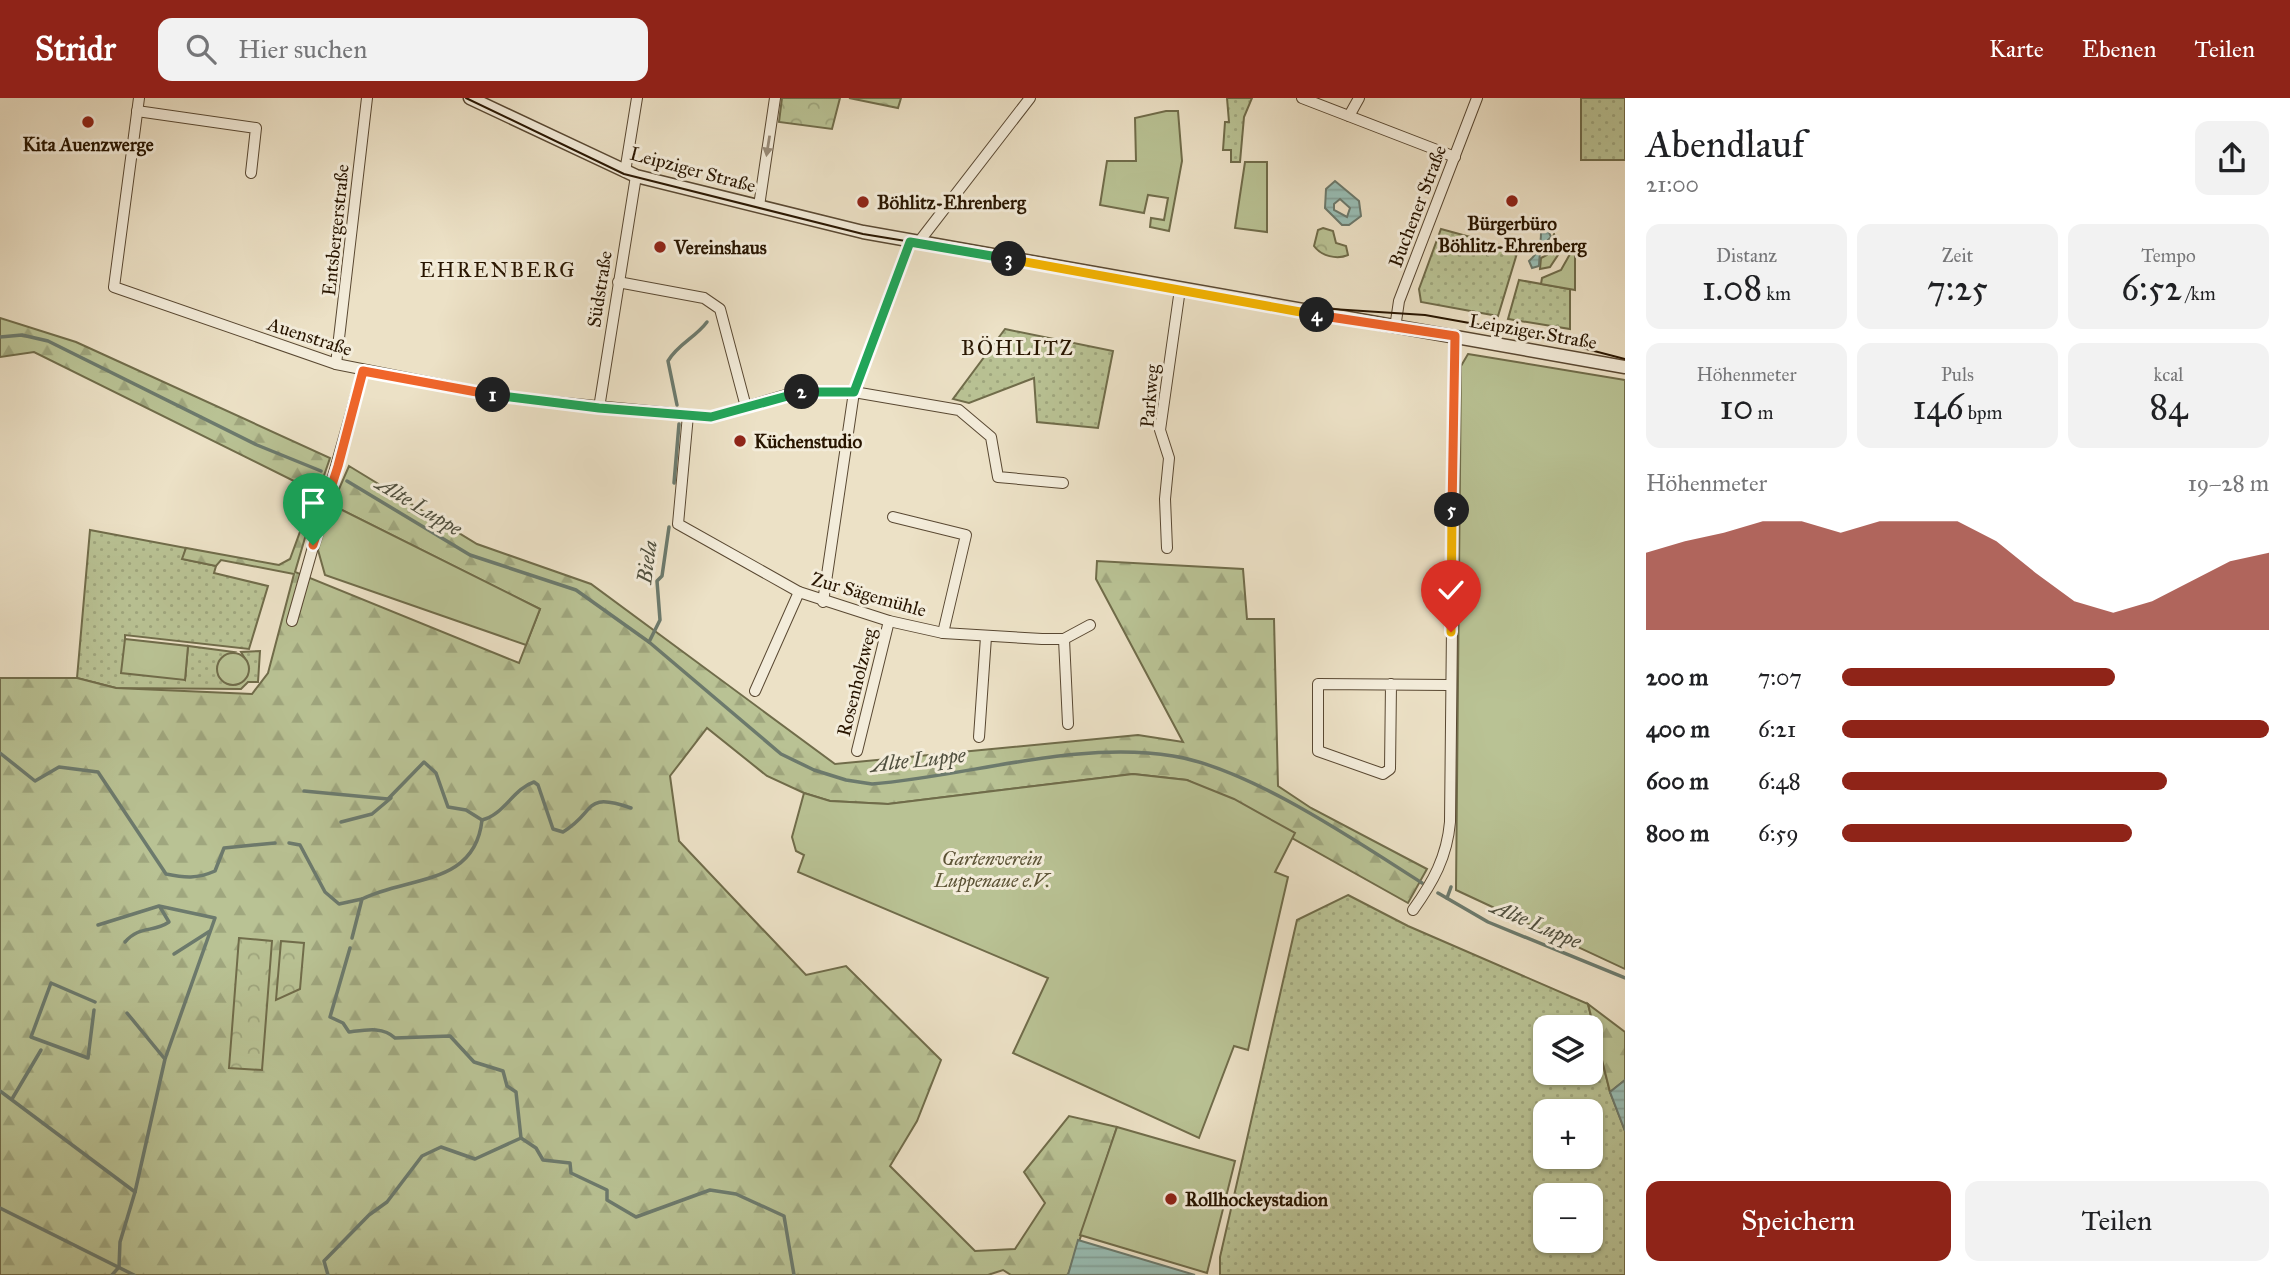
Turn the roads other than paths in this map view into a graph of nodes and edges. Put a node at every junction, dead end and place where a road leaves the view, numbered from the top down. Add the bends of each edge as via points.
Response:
1 (139, 98) edge
2 (367, 98) edge
3 (470, 98) edge
4 (637, 98) edge
5 (775, 98) edge
6 (1030, 98) edge
7 (1302, 98) edge
8 (1359, 98) edge
9 (1477, 98) edge
10 (137, 111) junction
11 (1349, 116) junction
12 (1455, 157) junction
13 (251, 173) dead end
14 (630, 174) junction
15 (759, 206) junction
16 (914, 242) junction
17 (618, 282) junction
18 (1180, 289) junction
19 (1395, 327) junction
20 (1455, 336) junction
21 (336, 364) junction
22 (1625, 367) edge
23 (363, 371) junction
24 (854, 392) junction
25 (747, 407) junction
26 (599, 408) junction
27 (688, 415) junction
28 (1063, 483) dead end
29 (892, 517) dead end
30 (1167, 548) dead end
31 (799, 592) junction
32 (823, 602) junction
33 (292, 621) dead end
34 (889, 621) junction
35 (1090, 625) dead end
36 (943, 633) junction
37 (986, 637) junction
38 (1064, 639) junction
39 (1391, 684) junction
40 (1449, 685) junction
41 (755, 691) dead end
42 (1068, 724) dead end
43 (979, 737) dead end
44 (857, 751) dead end
45 (1413, 911) dead end

1 - 10 street, Auenstraße
2 - 21 street, Entsbergerstraße
3 - 14 street, Leipziger Straße
4 - 14 street, Südstraße
5 -> 15 street
6 - 16 street
7 - 11 street
8 - 11 street
9 - 12 street, Buchener Straße
10 - 13 street via 256,128
10 - 21 street, Auenstraße via 114,287
11 - 12 street
12 - 19 street, Buchener Straße via 1399,301
14 - 15 street, Leipziger Straße
14 - 17 street, Südstraße
15 - 16 street, Leipziger Straße
16 - 18 street, Leipziger Straße
16 - 24 street
17 - 25 street via 704,298 720,309
17 - 26 street, Südstraße
18 - 19 street, Leipziger Straße
18 - 30 street, Parkweg via 1160,430 1169,458
19 - 20 street, Leipziger Straße
20 - 22 street, Leipziger Straße
20 - 40 street
21 - 23 street, Auenstraße
23 - 26 street, Auenstraße via 503,397
23 - 33 street
24 - 25 street, Auenstraße via 796,392
24 - 28 street, Auenstraße via 958,410 991,437 998,477
24 - 32 street
25 - 27 street, Auenstraße via 711,417
26 - 27 street, Auenstraße
27 - 31 street, Zur Sägemühle via 678,524
29 - 36 street via 966,535
31 - 32 street, Zur Sägemühle
31 - 41 street
32 - 34 street, Zur Sägemühle
34 - 36 street, Zur Sägemühle
34 - 44 street, Rosenholzweg
35 - 38 street, Zur Sägemühle
36 - 37 street, Zur Sägemühle
37 - 38 street, Zur Sägemühle
37 - 43 street
38 - 42 street
39 - 39 street via 1318,684 1318,751 1383,774 1390,769
39 - 40 street
40 - 45 street via 1448,845 1436,876

